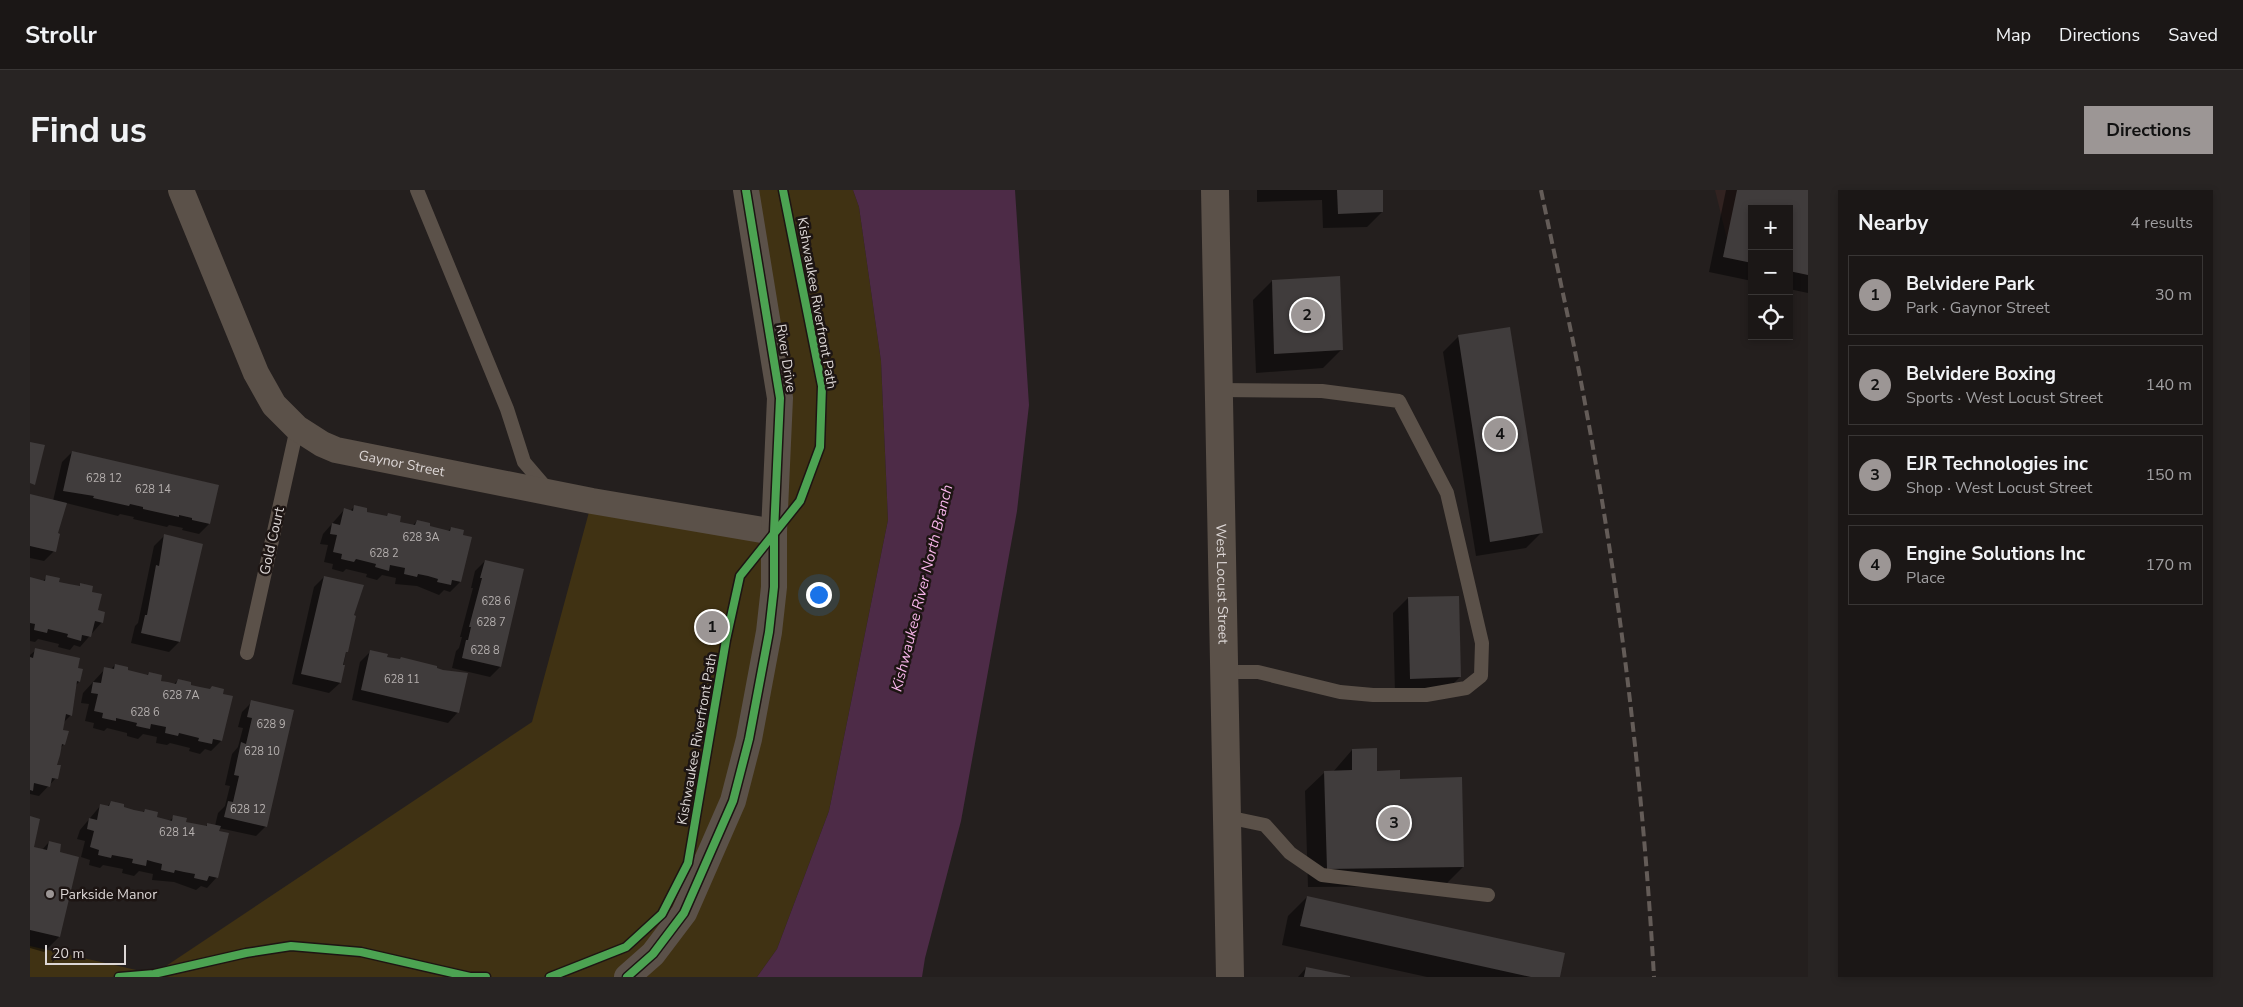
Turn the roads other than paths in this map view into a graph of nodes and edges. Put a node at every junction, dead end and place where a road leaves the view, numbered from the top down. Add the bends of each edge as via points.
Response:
1 (181, 190) edge
2 (417, 190) edge
3 (746, 190) edge
4 (1215, 190) edge
5 (1219, 390) junction
6 (297, 428) junction
7 (550, 493) junction
8 (774, 532) junction
9 (247, 654) dead end
10 (1224, 672) junction
11 (1227, 817) junction
12 (1488, 895) dead end
13 (627, 977) edge
14 (1230, 977) edge

1 - 6 street, Gaynor Street via 256,373 274,404
2 - 7 lane via 507,410 524,462
3 - 8 street, River Drive via 780,398
4 - 5 street, West Locust Street
5 - 10 street, West Locust Street
5 - 10 lane via 1322,391 1399,401 1447,492 1482,643 1481,676 1466,688 1426,695 1340,692 1258,672
6 - 7 street, Gaynor Street via 336,450
6 - 9 lane, Gold Court
7 - 8 street, Gaynor Street
8 - 13 street, River Drive via 774,586 769,632 749,739 733,801 684,913 653,954
10 - 11 street, West Locust Street
11 - 12 lane via 1264,825 1290,853 1322,875
11 - 14 street, West Locust Street

